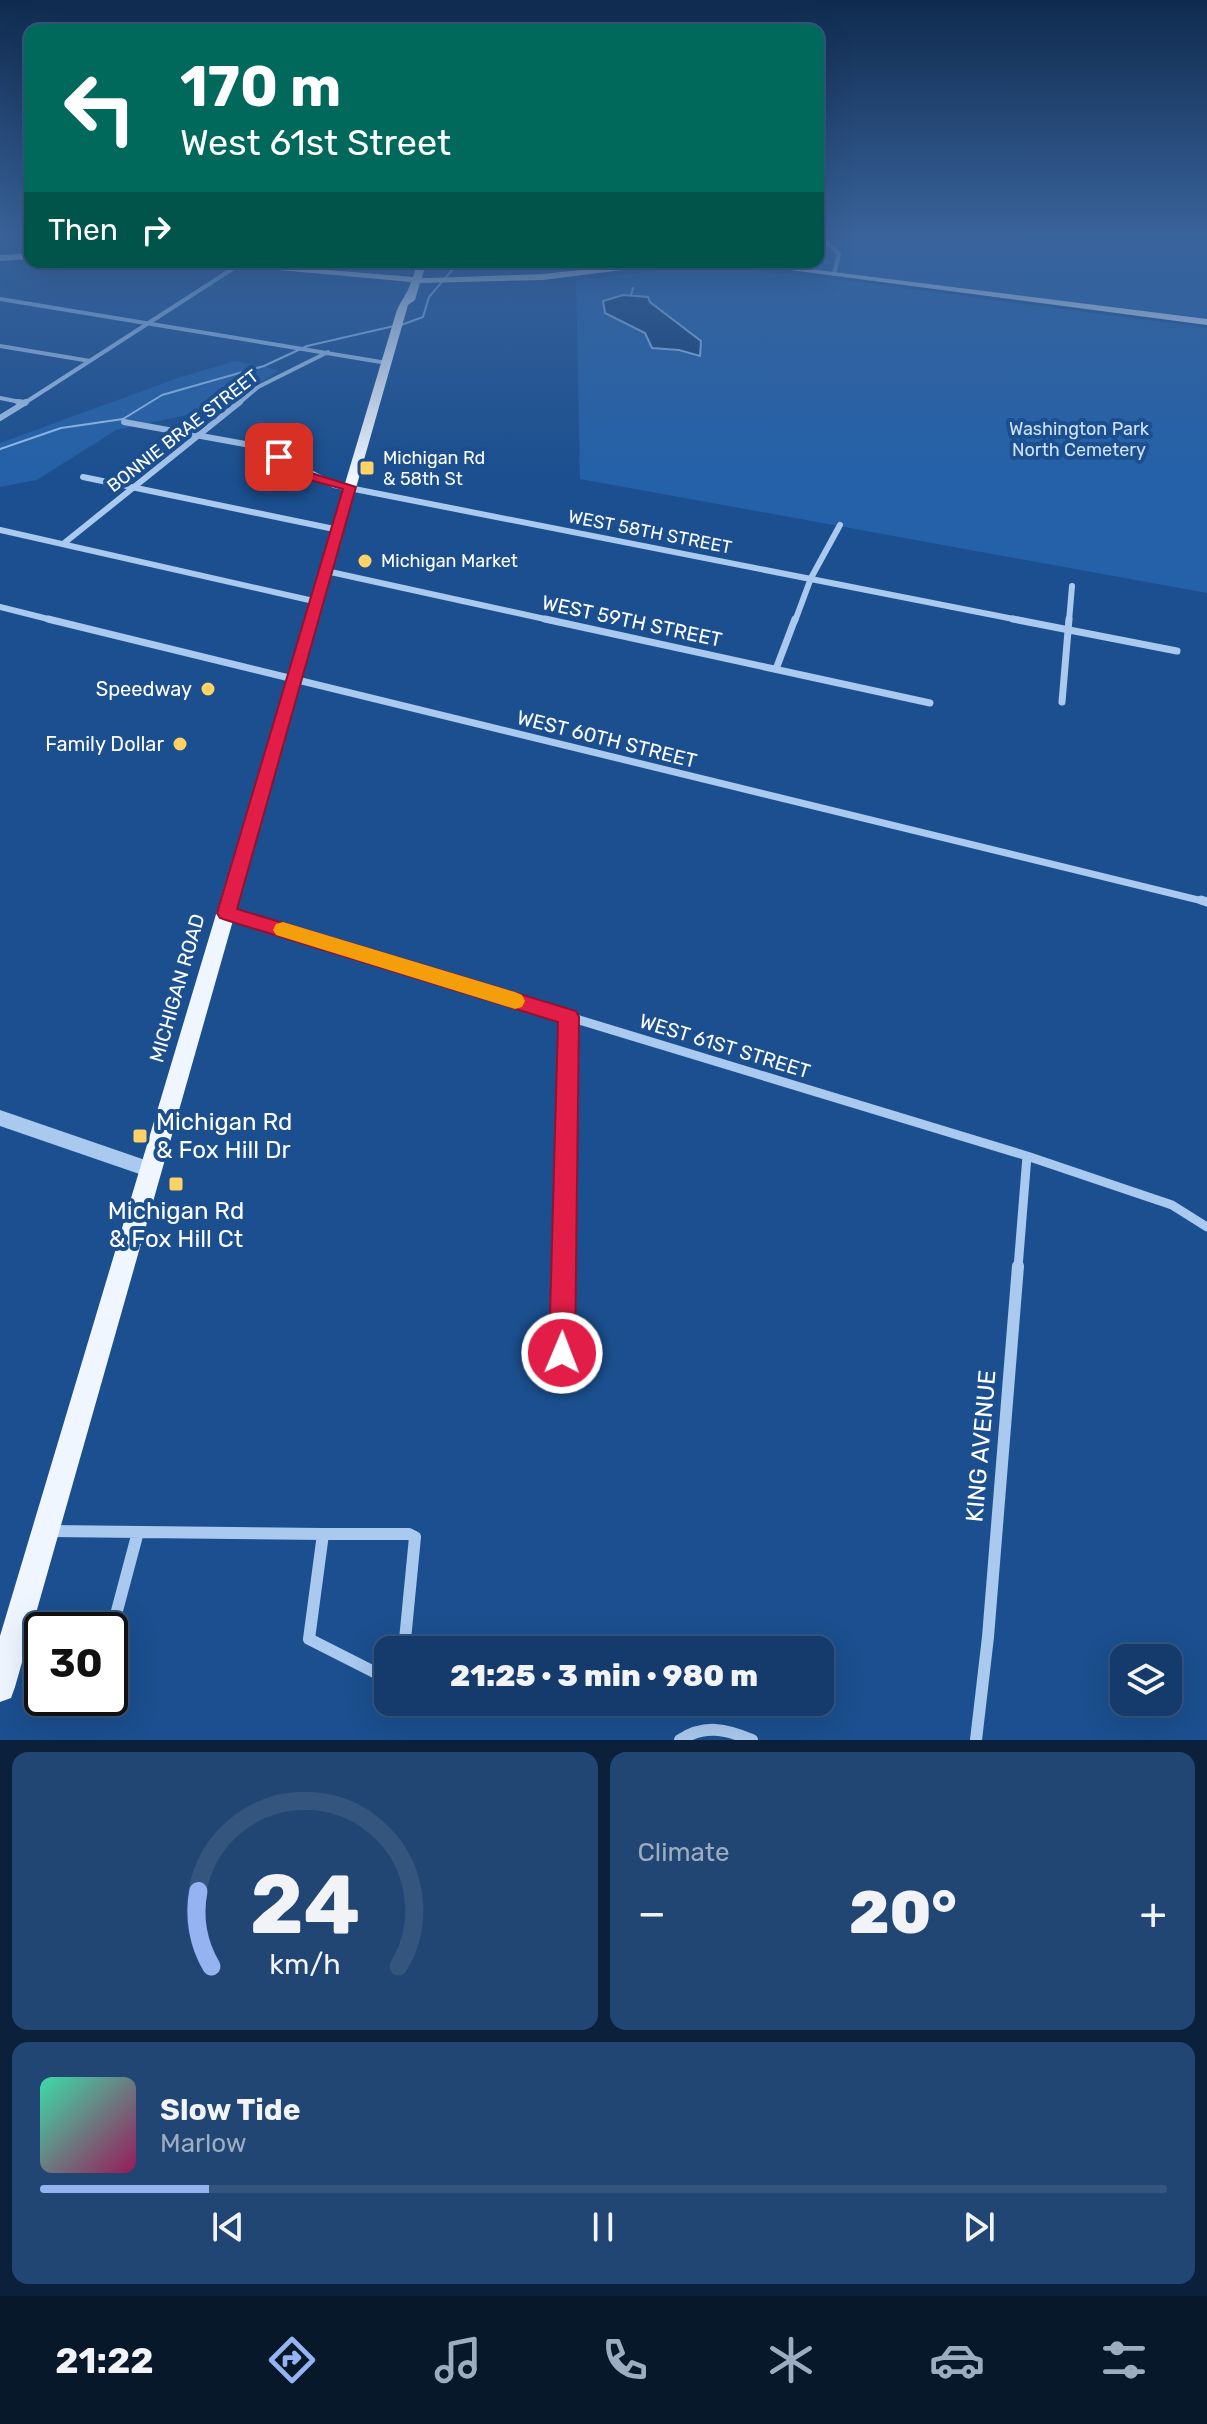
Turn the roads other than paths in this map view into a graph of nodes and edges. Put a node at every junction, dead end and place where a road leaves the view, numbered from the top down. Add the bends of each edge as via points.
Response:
1 (105, 316) edge
2 (159, 316) edge
3 (401, 316) edge
4 (1162, 316) edge
5 (1207, 322) edge
6 (149, 323) junction
7 (0, 346) edge
8 (325, 352) junction
9 (90, 361) junction
10 (387, 363) junction
11 (0, 398) edge
12 (25, 403) junction
13 (0, 418) edge
14 (124, 422) dead end
15 (198, 436) junction
16 (83, 477) dead end
17 (134, 487) junction
18 (350, 487) junction
19 (840, 525) dead end
20 (0, 530) edge
21 (339, 530) junction
22 (63, 544) junction
23 (326, 571) junction
24 (811, 578) junction
25 (1072, 586) dead end
26 (318, 602) junction
27 (0, 607) edge
28 (1069, 629) junction
29 (1177, 651) dead end
30 (776, 669) junction
31 (296, 679) junction
32 (1062, 702) dead end
33 (930, 703) dead end
34 (1207, 902) edge
35 (226, 913) junction
36 (568, 1017) junction
37 (0, 1118) edge
38 (1027, 1156) junction
39 (151, 1170) junction
40 (1207, 1227) edge
41 (562, 1353) dead end
42 (45, 1531) junction
43 (138, 1532) junction
44 (323, 1534) junction
45 (117, 1612) edge
46 (405, 1636) edge
47 (374, 1672) edge
48 (0, 1687) edge
49 (680, 1740) edge
50 (752, 1740) edge
51 (976, 1740) edge

1 - 6 street
2 - 6 street
3 - 10 main road, MICHIGAN ROAD
4 - 5 main road
6 - 8 street
6 - 9 street
7 - 9 street
8 - 10 street
8 - 15 street, BONNIE BRAE STREET via 265,383
9 - 12 street
10 - 18 main road, MICHIGAN ROAD
11 - 12 street
12 - 13 street
14 - 15 street, WEST 58TH STREET
15 - 17 street, BONNIE BRAE STREET
15 - 18 street, WEST 58TH STREET via 264,450 307,476
16 - 17 street
17 - 21 street
17 - 22 street, BONNIE BRAE STREET
18 - 21 main road, MICHIGAN ROAD
18 - 24 street, WEST 58TH STREET
19 - 24 street
20 - 22 street
21 - 23 main road, MICHIGAN ROAD
22 - 26 street
23 - 26 main road, MICHIGAN ROAD
23 - 30 street, WEST 59TH STREET
24 - 28 street, WEST 58TH STREET
24 - 30 street
25 - 28 street
26 - 31 main road, MICHIGAN ROAD
27 - 31 street, WEST 60TH STREET
28 - 29 street, WEST 58TH STREET
28 - 32 street
30 - 33 street, WEST 59TH STREET
31 - 34 street, WEST 60TH STREET
31 - 35 main road, MICHIGAN ROAD
35 - 36 street, WEST 61ST STREET
35 - 39 main road, MICHIGAN ROAD
36 - 38 street, WEST 61ST STREET
36 - 41 street
37 - 39 street
38 - 40 street, WEST 61ST STREET via 1157,1199
38 - 51 street, KING AVENUE
39 - 42 main road, MICHIGAN ROAD
42 - 43 street
42 - 48 main road, MICHIGAN ROAD
43 - 44 street
43 - 45 street
44 - 46 street via 415,1537
44 - 47 street via 309,1639
49 - 50 street via 709,1728

